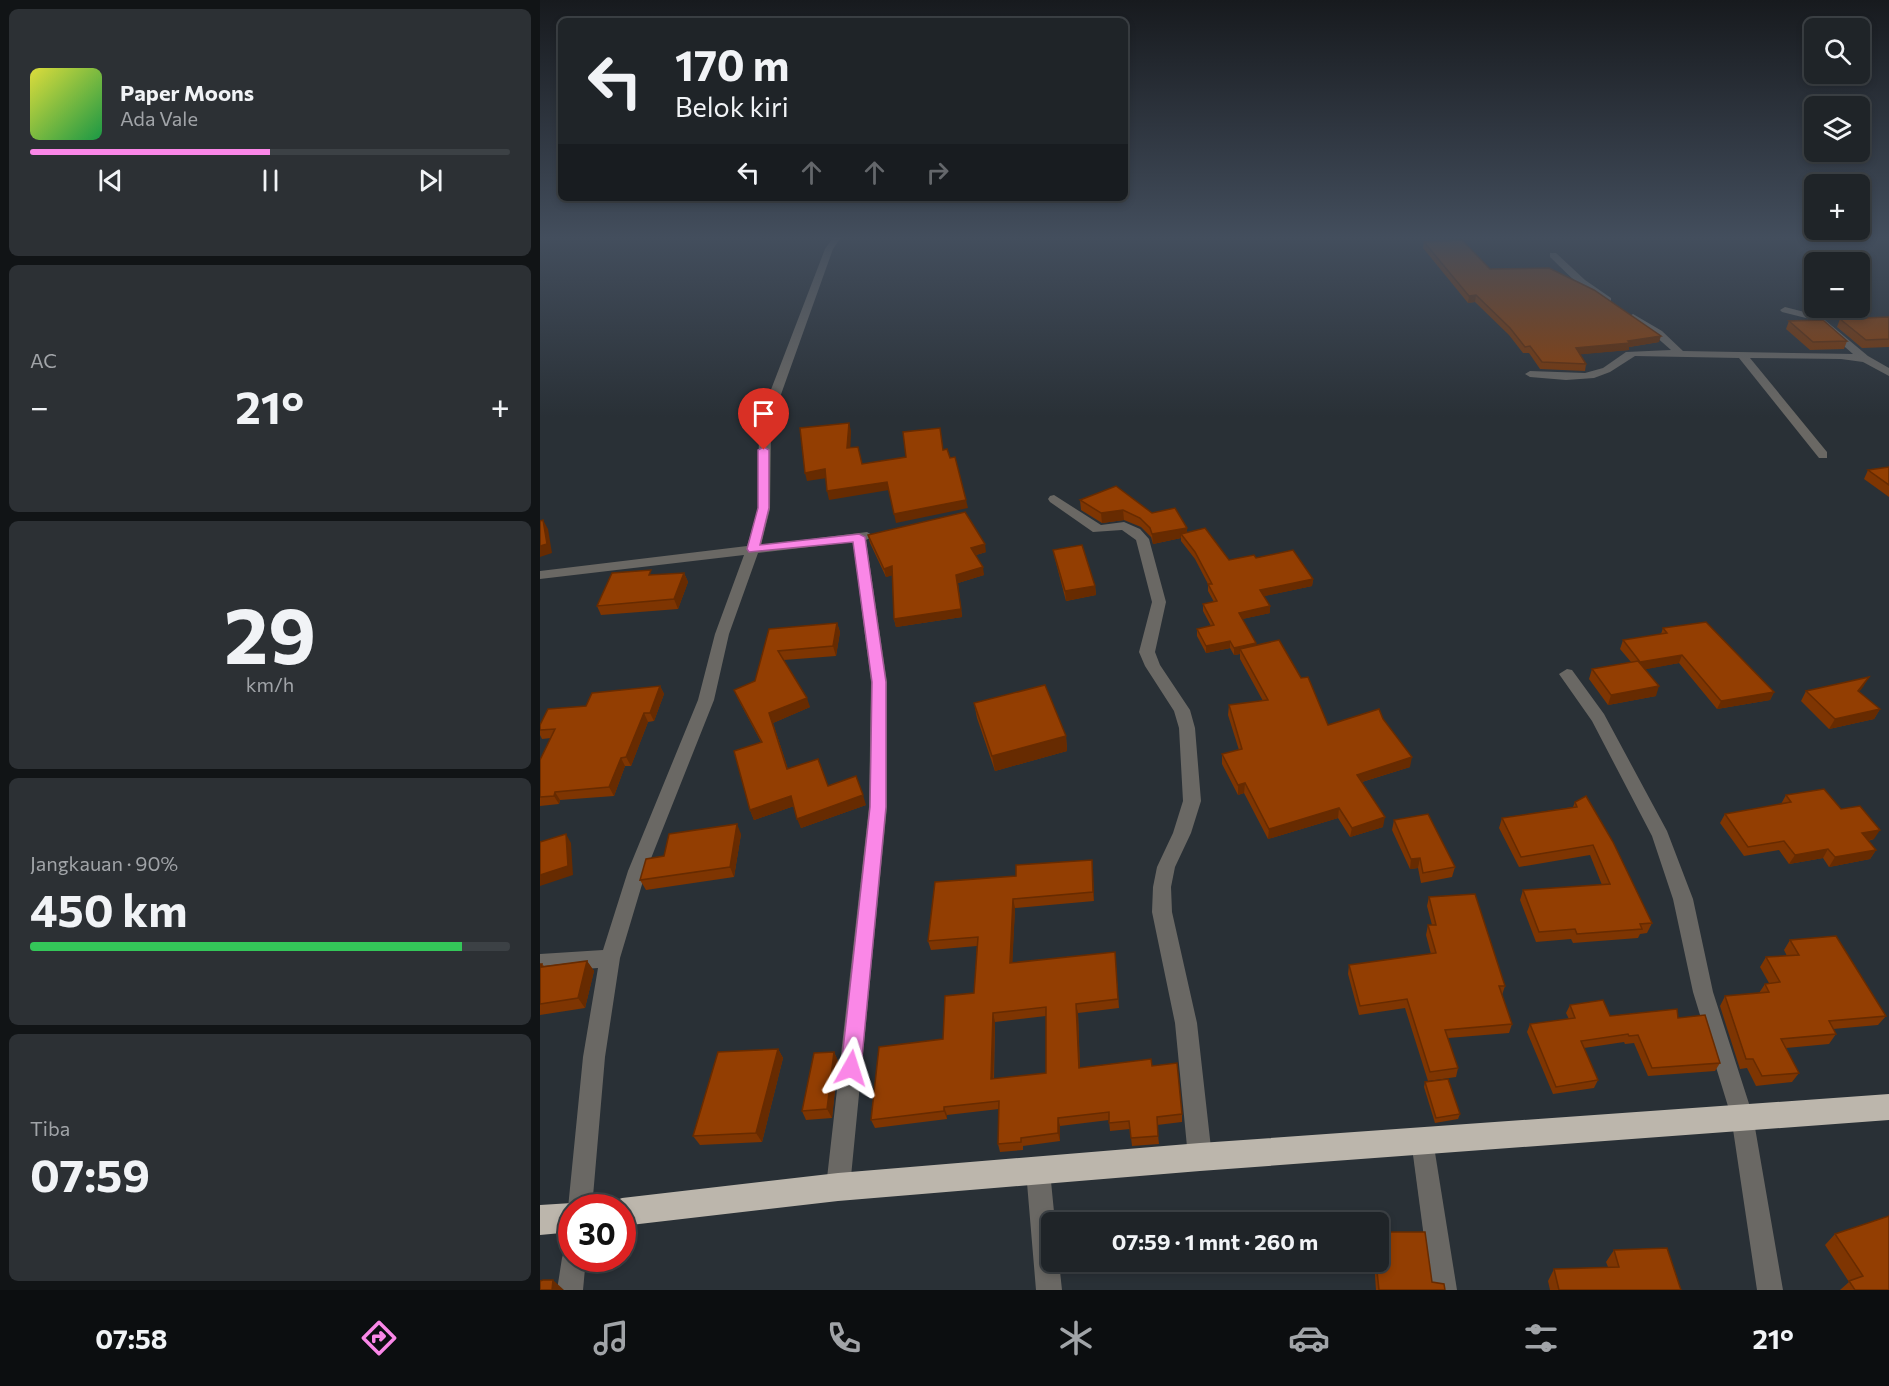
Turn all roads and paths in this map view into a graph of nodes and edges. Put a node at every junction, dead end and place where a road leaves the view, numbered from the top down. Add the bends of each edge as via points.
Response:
1 (812, 296) edge
2 (1603, 296) edge
3 (1614, 304) edge
4 (1623, 310) edge
5 (1785, 310) dead end
6 (1680, 353) junction
7 (1742, 355) junction
8 (1866, 359) junction
9 (1889, 373) edge
10 (1530, 374) dead end
11 (1823, 455) dead end
12 (1054, 499) dead end
13 (879, 533) edge
14 (859, 537) junction
15 (753, 549) junction
16 (540, 575) edge
17 (1567, 674) dead end
18 (610, 958) junction
19 (540, 963) edge
20 (1889, 1107) edge
21 (1742, 1116) junction
22 (1422, 1140) junction
23 (1200, 1157) junction
24 (1038, 1171) junction
25 (838, 1187) junction
26 (581, 1194) edge
27 (636, 1210) edge
28 (558, 1219) edge
29 (540, 1220) edge
30 (572, 1272) edge
31 (570, 1290) edge
32 (1049, 1290) edge
33 (1444, 1290) edge
34 (1770, 1290) edge

1 - 15 street via 765,430 764,508
2 - 3 street
4 - 6 street
5 - 8 street via 1817,318
6 - 7 street
6 - 10 street via 1629,353 1602,372 1590,375
7 - 8 street
7 - 11 street
8 - 9 street
12 - 23 street via 1098,529 1124,526 1142,539 1159,602 1147,652 1182,710 1187,728 1192,801 1166,867 1162,912 1186,1023
13 - 14 street
14 - 15 street
14 - 25 street via 879,682 878,807
15 - 16 street
15 - 18 street via 722,634 706,700 638,871
17 - 21 street via 1598,718 1661,836 1683,899 1703,992
18 - 19 street
18 - 26 street via 594,1057
20 - 21 highway
21 - 22 highway
21 - 34 street
22 - 23 highway
22 - 33 street
23 - 24 highway
24 - 25 highway
24 - 32 street
25 - 27 highway
28 - 29 highway
30 - 31 street

